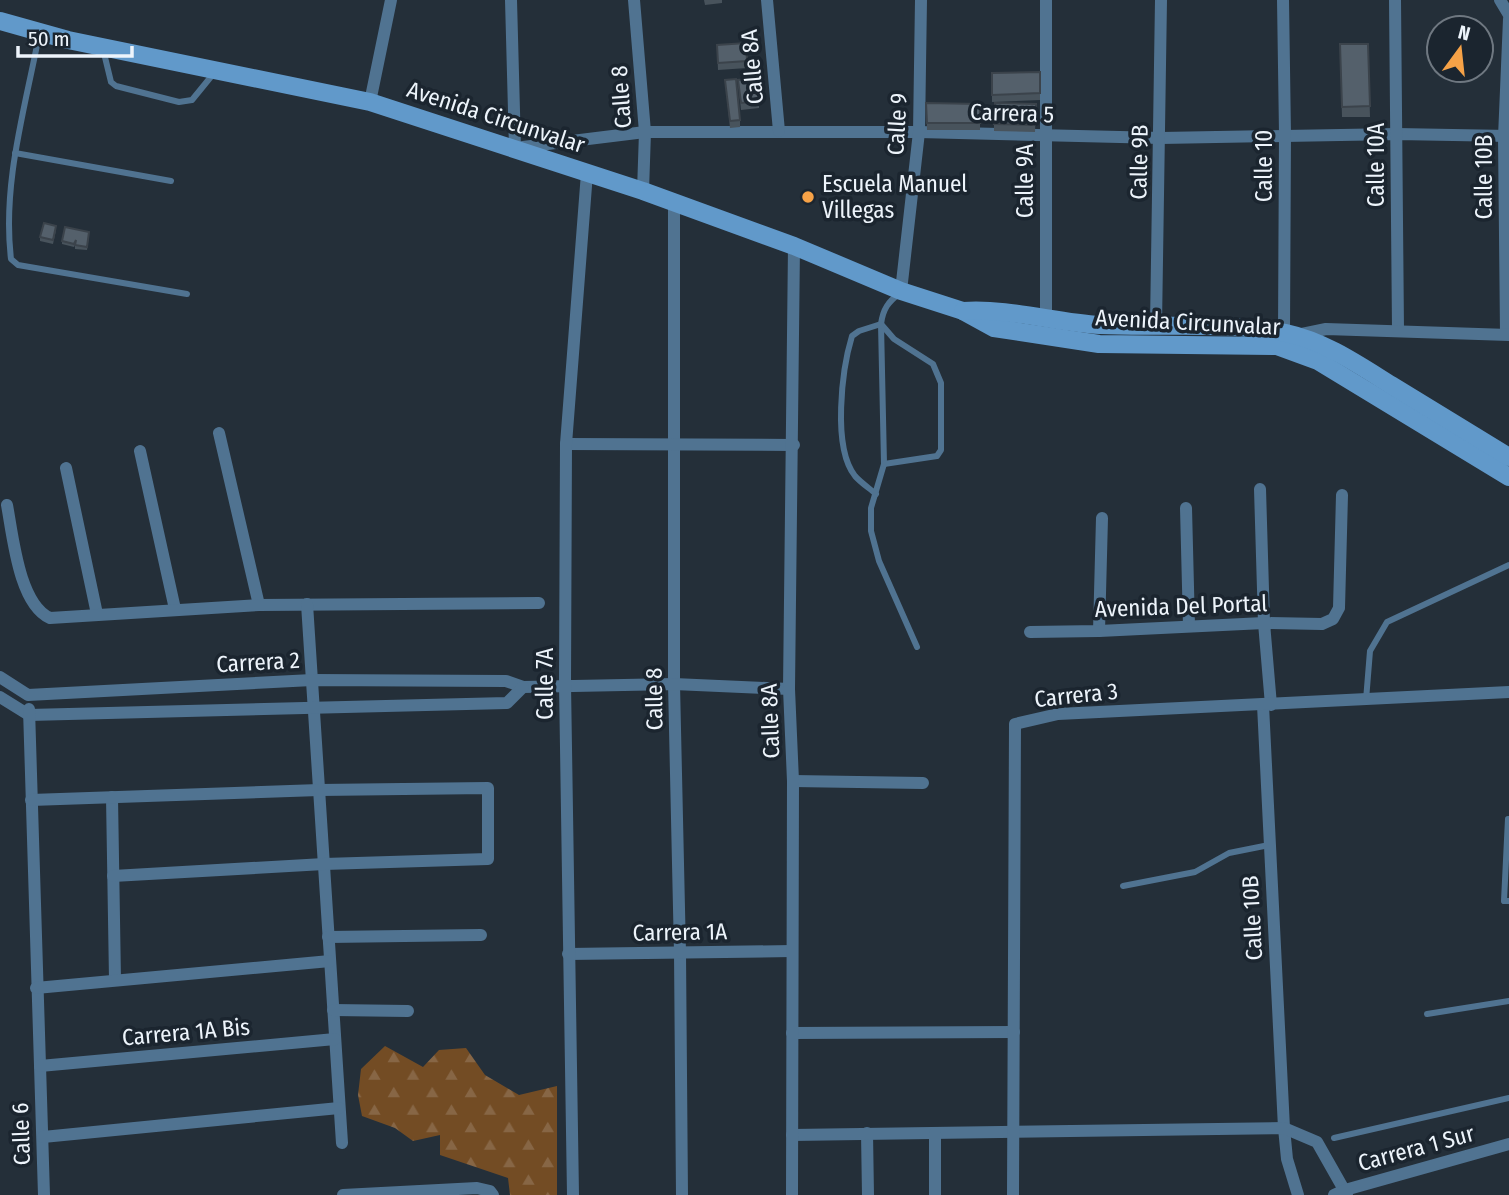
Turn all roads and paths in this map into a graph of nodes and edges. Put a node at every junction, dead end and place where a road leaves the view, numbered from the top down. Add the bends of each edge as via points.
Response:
1 (391, 0) edge
2 (511, 0) edge
3 (634, 0) edge
4 (767, 0) edge
5 (921, 0) edge
6 (1046, 0) edge
7 (1161, 0) edge
8 (1283, 0) edge
9 (1395, 0) edge
10 (1500, 0) edge
11 (1509, 17) edge
12 (0, 21) edge
13 (40, 33) junction
14 (103, 47) junction
15 (217, 71) junction
16 (370, 102) junction
17 (779, 131) junction
18 (645, 132) junction
19 (919, 132) junction
20 (1285, 134) junction
21 (1396, 134) junction
22 (1046, 135) junction
23 (1506, 137) edge
24 (1161, 138) junction
25 (515, 148) junction
26 (15, 153) junction
27 (587, 173) junction
28 (171, 181) dead end
29 (643, 191) junction
30 (674, 202) junction
31 (794, 246) junction
32 (901, 291) junction
33 (187, 294) dead end
34 (962, 312) junction
35 (1046, 319) junction
36 (881, 324) junction
37 (1156, 326) junction
38 (1398, 330) junction
39 (1290, 334) junction
40 (1507, 335) edge
41 (219, 433) dead end
42 (674, 443) junction
43 (566, 444) junction
44 (794, 445) junction
45 (139, 451) dead end
46 (1509, 457) edge
47 (884, 464) junction
48 (66, 468) dead end
49 (1509, 477) edge
50 (1260, 489) dead end
51 (876, 494) junction
52 (1342, 495) dead end
53 (7, 505) dead end
54 (1186, 508) dead end
55 (1102, 518) dead end
56 (1509, 565) edge
57 (539, 603) dead end
58 (307, 604) junction
59 (259, 605) junction
60 (175, 609) junction
61 (97, 614) junction
62 (1264, 623) junction
63 (1189, 626) junction
64 (1099, 631) junction
65 (1030, 632) dead end
66 (917, 647) dead end
67 (0, 677) edge
68 (312, 680) junction
69 (565, 684) junction
70 (674, 684) junction
71 (523, 687) junction
72 (789, 689) junction
73 (1509, 692) edge
74 (28, 695) junction
75 (0, 697) edge
76 (1366, 700) junction
77 (1267, 705) junction
78 (313, 707) junction
79 (29, 715) junction
80 (793, 781) junction
81 (923, 783) dead end
82 (319, 790) junction
83 (112, 797) junction
84 (31, 800) junction
85 (1508, 819) edge
86 (1269, 845) junction
87 (324, 864) junction
88 (113, 876) junction
89 (1123, 886) dead end
90 (1509, 901) edge
91 (481, 935) dead end
92 (328, 937) junction
93 (792, 951) junction
94 (680, 953) junction
95 (568, 954) junction
96 (330, 961) junction
97 (115, 980) junction
98 (36, 988) junction
99 (1509, 1001) edge
100 (333, 1010) junction
101 (408, 1011) dead end
102 (1427, 1014) dead end
103 (1014, 1032) junction
104 (792, 1033) junction
105 (335, 1039) junction
106 (40, 1066) junction
107 (1509, 1098) edge
108 (339, 1108) junction
109 (1284, 1128) junction
110 (867, 1133) junction
111 (935, 1133) junction
112 (1012, 1133) junction
113 (792, 1135) junction
114 (43, 1137) junction
115 (1334, 1138) dead end
116 (342, 1143) dead end
117 (1509, 1144) edge
118 (1342, 1193) edge
119 (44, 1195) edge
120 (344, 1195) edge
121 (493, 1195) edge
122 (573, 1195) edge
123 (682, 1195) edge
124 (792, 1195) edge
125 (868, 1195) edge
126 (935, 1195) edge
127 (1013, 1195) edge
128 (1298, 1195) edge

1 - 16 street
2 - 25 street
3 - 18 street, Calle 8
4 - 17 street, Calle 8A
5 - 19 street, Calle 9
6 - 22 street, Calle 9A
7 - 24 street, Calle 9B
8 - 20 street, Calle 10
9 - 21 street, Calle 10A
10 - 11 street
11 - 23 street, Calle 10B
12 - 13 main road, Avenida Circunvalar
13 - 14 main road, Avenida Circunvalar
13 - 26 lane
14 - 15 main road, Avenida Circunvalar
14 - 15 lane via 110,82 178,102 192,100
15 - 16 main road, Avenida Circunvalar
16 - 25 main road, Avenida Circunvalar
17 - 18 street, Carrera 5
17 - 19 street, Carrera 5
18 - 25 street, Carrera 5
18 - 29 street, Calle 8
19 - 22 street, Carrera 5
19 - 32 street, Calle 9
20 - 21 street, Carrera 5
20 - 24 street, Carrera 5
20 - 39 street, Calle 10
21 - 23 street, Carrera 5
21 - 38 street, Calle 10A
22 - 24 street, Carrera 5
22 - 35 street, Calle 9A
23 - 40 street, Calle 10B
24 - 37 street, Calle 9B
25 - 27 main road, Avenida Circunvalar
26 - 28 lane
26 - 33 lane via 8,209 10,259 18,265
27 - 29 main road, Avenida Circunvalar
27 - 43 street, Calle 7A
29 - 30 main road, Avenida Circunvalar
30 - 31 main road, Avenida Circunvalar
30 - 42 street, Calle 8
31 - 32 main road, Avenida Circunvalar
31 - 44 street, Calle 8A
32 - 34 main road, Avenida Circunvalar
32 - 36 lane via 883,311
34 - 35 main road, Avenida Circunvalar via 992,310
34 - 49 main road, Avenida Circunvalar via 994,328 1099,344 1277,346 1318,361
35 - 37 main road, Avenida Circunvalar
36 - 47 lane
36 - 47 lane via 894,339 933,364 942,383 941,450 937,456
36 - 51 lane via 852,336 844,377 842,429 855,475
37 - 39 main road, Avenida Circunvalar
38 - 39 street via 1326,329
38 - 40 street
39 - 46 main road, Avenida Circunvalar via 1359,365
41 - 59 street
42 - 43 street
42 - 44 street
42 - 70 street, Calle 8
43 - 69 street, Calle 7A
44 - 72 street, Calle 8A
45 - 60 street
47 - 51 lane
48 - 61 street
50 - 62 street, Calle 10B
51 - 66 lane via 871,531 879,561
52 - 62 street, Avenida Del Portal via 1339,608 1333,619 1322,624
53 - 61 street via 20,569 35,607 50,618
54 - 63 street
55 - 64 street
56 - 76 lane via 1387,622 1370,651
57 - 58 street
58 - 59 street
58 - 68 street
59 - 60 street
60 - 61 street
62 - 63 street, Avenida Del Portal
62 - 77 street, Calle 10B
63 - 64 street, Avenida Del Portal
64 - 65 street, Avenida Del Portal
67 - 74 street
68 - 71 street, Carrera 2 via 506,681
68 - 74 street, Carrera 2
68 - 78 street
69 - 70 street, Carrera 2
69 - 71 street, Carrera 2
69 - 95 street, Calle 7A
70 - 72 street, Carrera 2
70 - 94 street, Calle 8
71 - 78 street, Carrera 2 via 507,703
72 - 80 street, Calle 8A
73 - 76 street, Carrera 3
74 - 79 street, Calle 6
75 - 79 street
76 - 77 street, Carrera 3
77 - 86 street, Calle 10B
77 - 103 street, Carrera 3 via 1058,713 1016,724
78 - 79 street, Carrera 2
78 - 82 street
79 - 84 street, Calle 6
80 - 81 street
80 - 93 street, Calle 8A
82 - 83 street
82 - 87 street
82 - 87 street via 488,788 488,859
83 - 84 street
83 - 88 street
84 - 98 street, Calle 6
85 - 90 lane via 1504,901
86 - 89 lane via 1229,852 1195,873
86 - 109 street, Calle 10B
87 - 88 street
87 - 92 street
88 - 97 street
91 - 92 street
92 - 96 street
93 - 94 street, Carrera 1A
93 - 104 street, Calle 8A
94 - 95 street, Carrera 1A
94 - 123 street, Calle 8
95 - 122 street, Calle 7A
96 - 97 street
96 - 100 street
97 - 98 street
98 - 106 street, Calle 6
99 - 102 lane
100 - 101 street
100 - 105 street
103 - 104 street
103 - 112 street, Carrera 3
104 - 113 street, Calle 8A
105 - 106 street, Carrera 1A Bis
105 - 108 street
106 - 114 street, Calle 6
107 - 115 lane
108 - 114 street
108 - 116 street
109 - 112 street
109 - 118 street via 1317,1142
109 - 128 street, Calle 10B
110 - 111 street
110 - 113 street
110 - 125 street
111 - 112 street
111 - 126 street
112 - 127 street, Carrera 3
113 - 124 street, Calle 8A
114 - 119 street, Calle 6
117 - 118 street, Carrera 1 Sur
120 - 121 street via 477,1188

